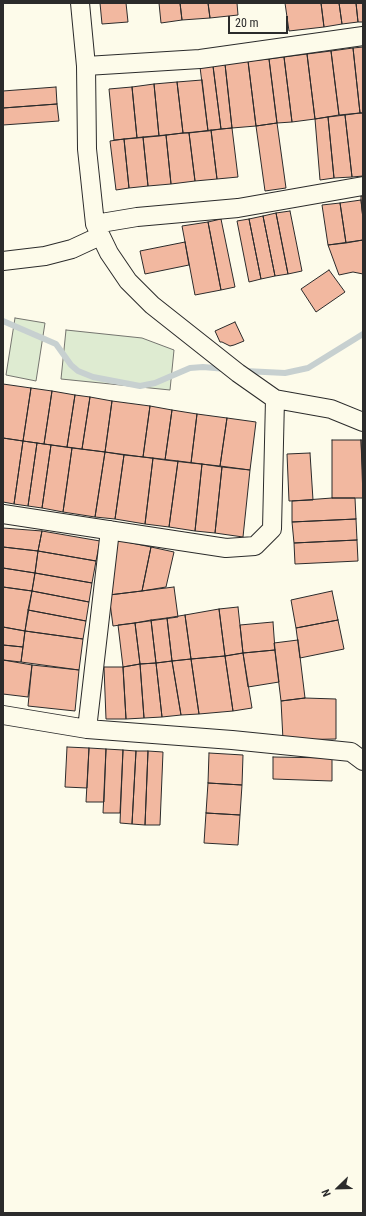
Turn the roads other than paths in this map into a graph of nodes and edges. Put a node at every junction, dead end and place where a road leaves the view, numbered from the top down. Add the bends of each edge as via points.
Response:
1 (80, 3) edge
2 (363, 36) edge
3 (86, 66) junction
4 (363, 186) edge
5 (98, 230) junction
6 (3, 261) edge
7 (275, 398) junction
8 (363, 422) edge
9 (3, 514) edge
10 (110, 530) junction
11 (3, 714) edge
12 (87, 729) junction
13 (363, 761) edge

1 - 3 street
2 - 3 street via 200,59
3 - 5 street via 87,149
4 - 5 street via 238,208 137,217
5 - 6 street via 72,249
5 - 7 street via 108,253 128,281 152,305 238,373
7 - 8 street via 331,409
7 - 10 street via 272,529 255,546 226,548
9 - 10 street
10 - 12 street
11 - 12 street
12 - 13 street via 351,752

